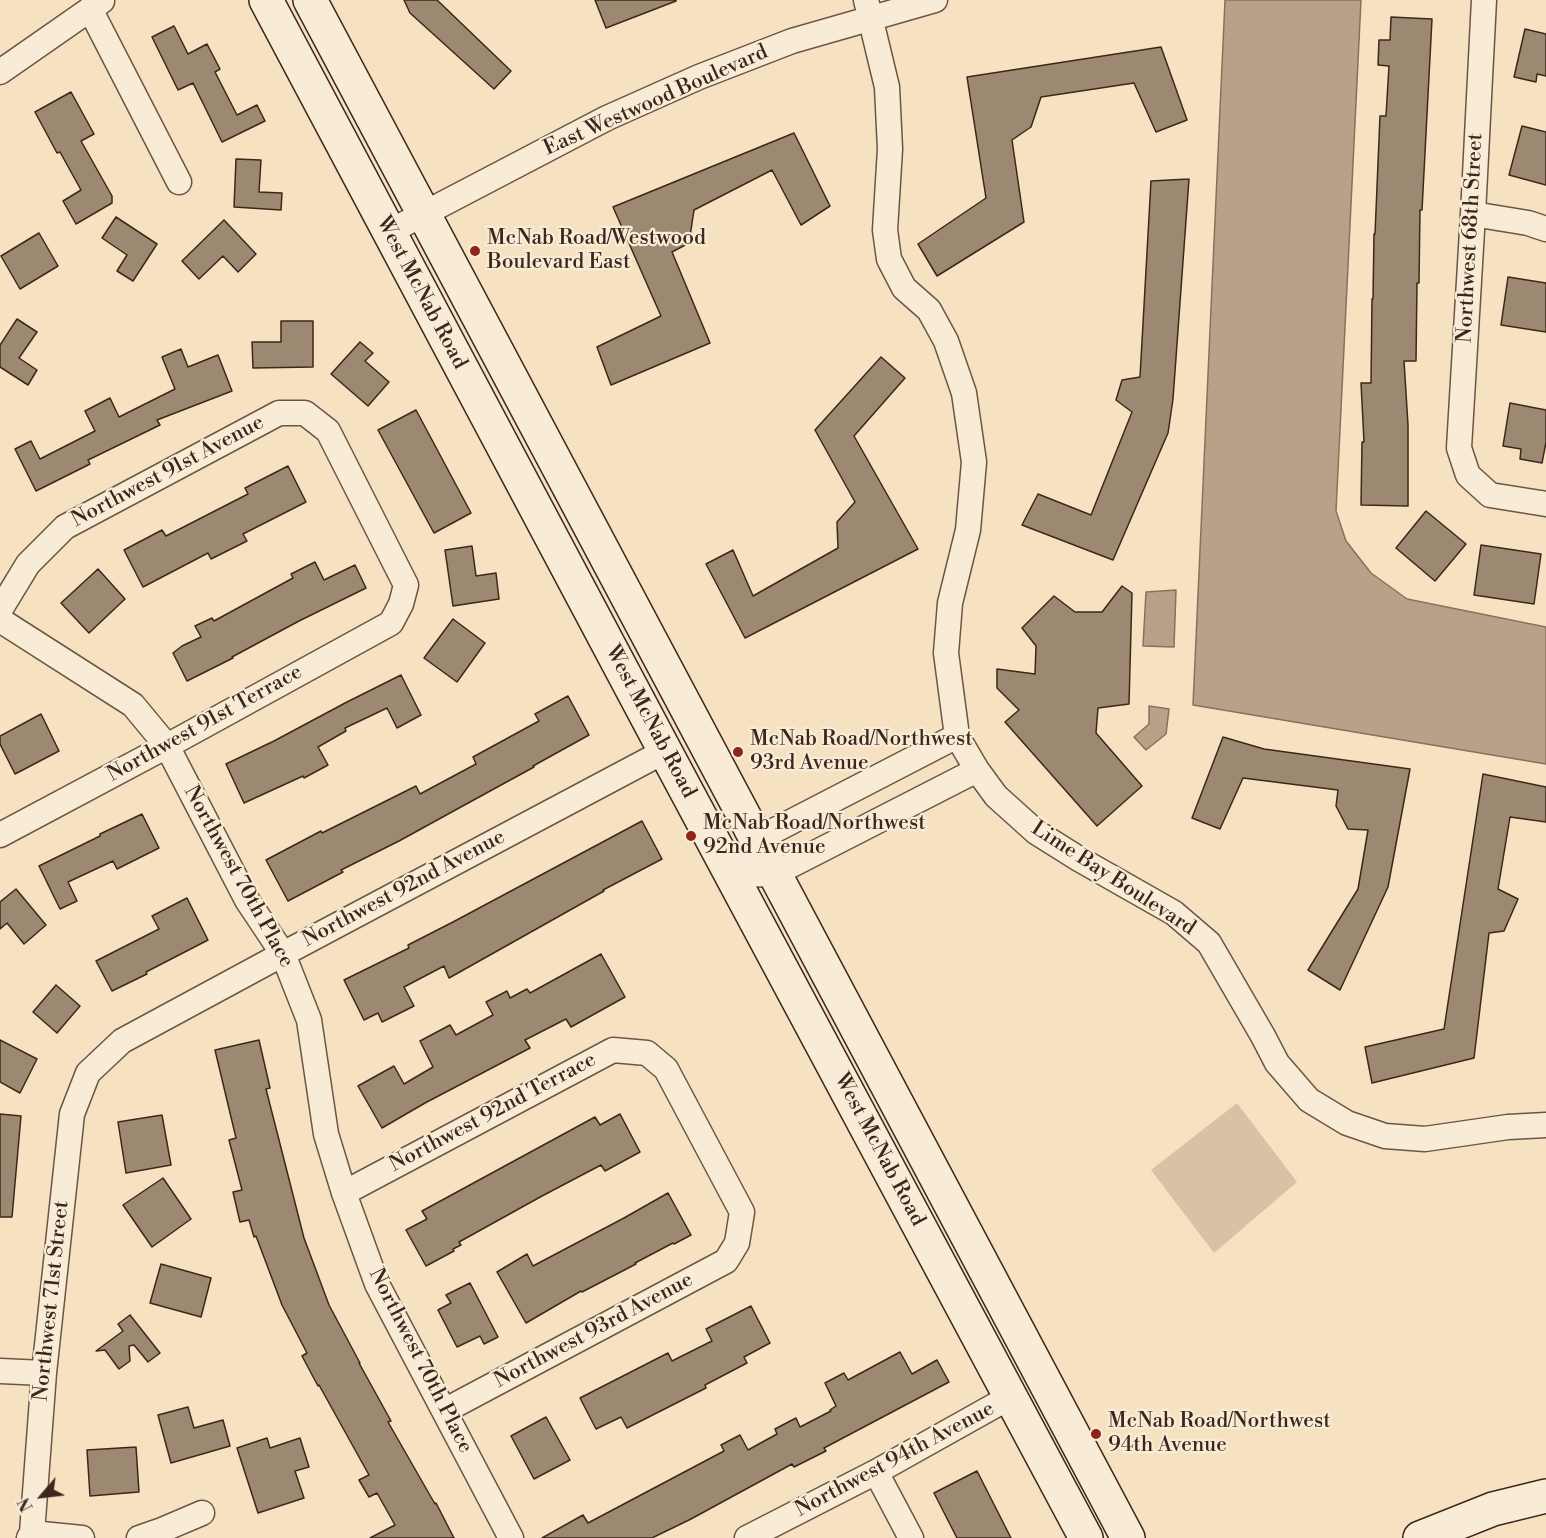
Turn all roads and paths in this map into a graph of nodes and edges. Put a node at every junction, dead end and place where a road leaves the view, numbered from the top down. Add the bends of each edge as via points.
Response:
1 (266, 0) edge
2 (310, 0) edge
3 (935, 0) edge
4 (1484, 0) edge
5 (97, 4) edge
6 (869, 9) edge
7 (0, 72) edge
8 (179, 182) dead end
9 (422, 214) junction
10 (1473, 214) junction
11 (1546, 229) edge
12 (389, 232) junction
13 (1546, 504) edge
14 (401, 604) joint
15 (0, 610) edge
16 (0, 620) edge
17 (957, 736) junction
18 (167, 746) junction
19 (665, 751) junction
20 (977, 770) junction
21 (0, 835) edge
22 (756, 840) junction
23 (774, 874) junction
24 (733, 875) junction
25 (283, 954) junction
26 (88, 1073) joint
27 (1546, 1125) edge
28 (344, 1193) junction
29 (737, 1243) joint
30 (0, 1371) edge
31 (44, 1373) junction
32 (1010, 1397) junction
33 (444, 1411) junction
34 (876, 1472) junction
35 (1546, 1496) edge
36 (202, 1513) dead end
37 (31, 1535) edge
38 (82, 1538) edge
39 (139, 1538) edge
40 (511, 1538) edge
41 (747, 1538) edge
42 (911, 1538) edge
43 (1086, 1538) edge
44 (1128, 1538) edge
45 (1420, 1538) edge

1 - 12 main road, West McNab Road
2 - 9 main road, West McNab Road
3 - 6 street, East Westwood Boulevard
4 - 10 street, Northwest 68th Street
5 - 7 street
5 - 8 street
6 - 9 street, East Westwood Boulevard via 607,118
6 - 17 street, Lime Bay Boulevard via 887,87 890,149 885,230 889,259 904,288 929,310 946,341 964,393 974,462 968,530 950,603 946,652
9 - 12 street, East Westwood Boulevard
9 - 22 main road, West McNab Road
10 - 11 street
10 - 13 street, Northwest 68th Street via 1459,448 1468,475 1490,495
12 - 19 main road, West McNab Road
14 - 15 street, Northwest 91st Avenue via 406,585 328,431 305,413 279,413 66,526 28,564
14 - 18 street, Northwest 91st Terrace via 391,623
16 - 18 street, Northwest 70th Place via 133,705
17 - 20 street, Lime Bay Boulevard
17 - 22 street
18 - 21 street, Northwest 91st Terrace
18 - 25 street, Northwest 70th Place via 247,900
19 - 24 main road, West McNab Road
19 - 25 street, Northwest 92nd Avenue
20 - 23 street
20 - 27 street, Lime Bay Boulevard via 996,796 1036,832 1174,913 1209,943 1277,1064 1309,1100 1347,1123 1385,1136 1425,1139
22 - 23 main road, West McNab Road
22 - 24 street
23 - 24 street
23 - 44 main road, West McNab Road
24 - 32 main road, West McNab Road
25 - 26 street, Northwest 92nd Avenue via 122,1041
25 - 28 street, Northwest 70th Place via 309,1020 326,1134
26 - 31 street, Northwest 71st Street via 72,1114
28 - 29 street, Northwest 92nd Terrace via 613,1050 647,1053 666,1070 742,1212
28 - 33 street, Northwest 70th Place via 377,1284
29 - 33 street, Northwest 93rd Avenue via 726,1261
30 - 31 street
31 - 37 street, Northwest 71st Street
32 - 34 street, Northwest 94th Avenue
32 - 43 main road, West McNab Road
33 - 40 street, Northwest 70th Place
34 - 41 street, Northwest 94th Avenue
34 - 42 street
35 - 45 main road via 1492,1509
36 - 39 street
37 - 38 street

